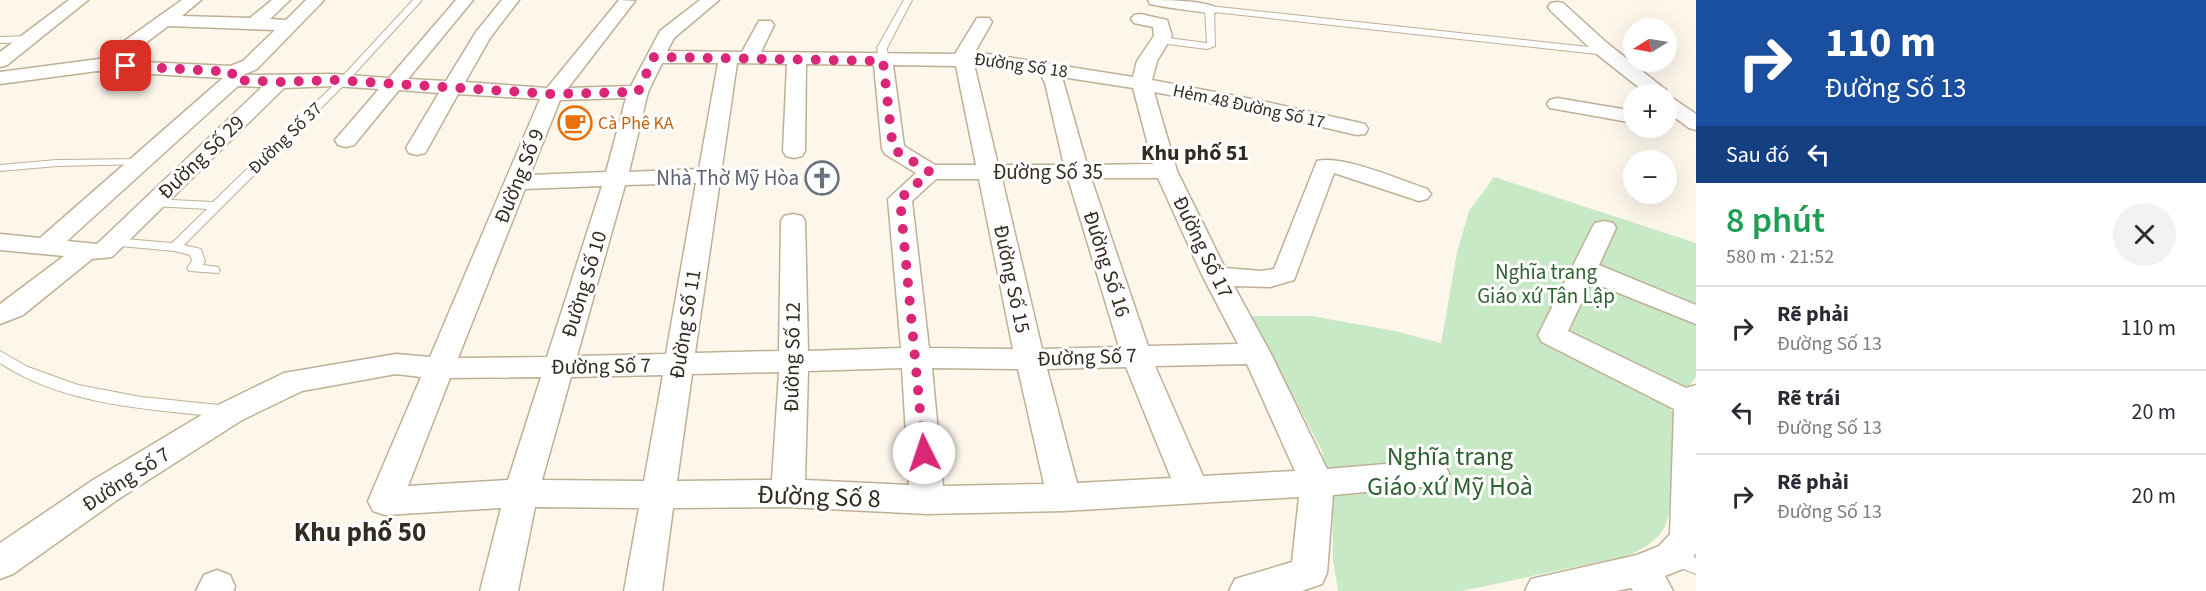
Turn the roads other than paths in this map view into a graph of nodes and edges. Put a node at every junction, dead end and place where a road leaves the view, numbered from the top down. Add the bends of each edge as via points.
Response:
1 (81, 0) edge
2 (193, 0) edge
3 (282, 0) edge
4 (316, 0) edge
5 (418, 0) edge
6 (465, 0) edge
7 (511, 0) edge
8 (621, 0) edge
9 (711, 0) edge
10 (908, 0) edge
11 (1156, 0) edge
12 (627, 1) edge
13 (1557, 7) dead end
14 (1209, 9) junction
15 (1140, 19) dead end
16 (166, 21) junction
17 (983, 22) dead end
18 (255, 23) junction
19 (291, 25) junction
20 (765, 25) dead end
21 (30, 39) junction
22 (0, 40) edge
23 (1160, 40) junction
24 (1606, 52) junction
25 (654, 57) junction
26 (738, 58) junction
27 (797, 58) junction
28 (963, 59) junction
29 (0, 61) edge
30 (883, 61) junction
31 (104, 65) junction
32 (1048, 69) junction
33 (232, 76) junction
34 (0, 78) edge
35 (343, 81) junction
36 (279, 82) junction
37 (1141, 83) junction
38 (395, 84) junction
39 (1646, 84) edge
40 (452, 87) junction
41 (638, 92) junction
42 (552, 94) junction
43 (1557, 104) dead end
44 (1677, 110) edge
45 (1623, 115) edge
46 (1677, 123) edge
47 (1696, 126) edge
48 (1357, 129) dead end
49 (346, 140) dead end
50 (417, 148) dead end
51 (794, 151) dead end
52 (141, 162) junction
53 (0, 168) edge
54 (1077, 171) junction
55 (1166, 171) junction
56 (930, 172) junction
57 (989, 172) junction
58 (707, 176) junction
59 (616, 177) junction
60 (518, 182) junction
61 (1419, 194) dead end
62 (154, 202) junction
63 (220, 202) junction
64 (793, 221) dead end
65 (1604, 228) dead end
66 (0, 242) edge
67 (114, 242) junction
68 (46, 246) junction
69 (175, 247) junction
70 (86, 251) junction
71 (1584, 269) junction
72 (213, 270) dead end
73 (1215, 275) junction
74 (0, 315) edge
75 (1696, 315) edge
76 (1257, 354) junction
77 (1136, 355) junction
78 (0, 356) edge
79 (916, 358) junction
80 (1029, 359) junction
81 (794, 363) junction
82 (679, 364) junction
83 (559, 367) junction
84 (441, 368) junction
85 (1693, 399) edge
86 (231, 412) junction
87 (1432, 473) dead end
88 (1317, 483) junction
89 (1192, 489) junction
90 (521, 493) junction
91 (788, 493) junction
92 (658, 495) junction
93 (1064, 497) junction
94 (927, 500) junction
95 (0, 563) edge
96 (1665, 571) edge
97 (1313, 582) edge
98 (499, 591) edge
99 (643, 591) edge
100 (1248, 591) edge
101 (1544, 591) edge

1 - 21 street
2 - 16 street
3 - 18 street
4 - 19 street
5 - 35 lane, Đường Số 37
6 - 38 street
7 - 40 street via 482,36
8 - 12 lane
9 - 25 street, Đường Số 10 via 666,35
10 - 30 lane via 882,48
11 - 14 street
12 - 42 street, Đường Số 9
13 - 24 street
14 - 23 lane via 1212,44
14 - 24 lane
15 - 23 street via 1161,24
16 - 18 street
16 - 31 street
17 - 28 street
18 - 19 street
19 - 33 street via 250,65
20 - 26 street, Đường Số 11
21 - 22 lane
21 - 29 street
23 - 37 street
24 - 39 street
25 - 26 street, Đường Số 18
25 - 41 street, Đường Số 10
26 - 27 street, Đường Số 18
26 - 58 street, Đường Số 11
27 - 30 street, Đường Số 18
27 - 51 street
28 - 30 street, Đường Số 18
28 - 32 street, Đường Số 18
28 - 57 street, Đường Số 15
30 - 56 street via 893,149
31 - 33 street, Đường Số 29
31 - 34 street, Đường Số 29
32 - 37 street, Đường Số 18
32 - 54 street, Đường Số 16
33 - 36 street, Đường Số 29
33 - 52 street
35 - 36 street
35 - 38 street
35 - 63 lane, Đường Số 37
36 - 62 street, Đường Số 29
37 - 48 street, Hẻm 48 Đường Số 17
37 - 55 street, Đường Số 17
38 - 40 street
38 - 49 street
40 - 42 street
40 - 50 street
41 - 42 street
41 - 59 street, Đường Số 10
42 - 60 street, Đường Số 9
43 - 45 street
44 - 47 street
46 - 47 street
52 - 53 lane
52 - 68 street
54 - 55 street, Đường Số 35
54 - 57 street, Đường Số 35
54 - 77 street, Đường Số 16
55 - 73 street, Đường Số 17
56 - 57 street, Đường Số 35
56 - 79 street via 900,199
57 - 80 street, Đường Số 15
58 - 59 street
58 - 82 street, Đường Số 11
59 - 60 street
59 - 83 street, Đường Số 10
60 - 84 street, Đường Số 9
61 - 73 street via 1325,166 1285,274 1269,279
62 - 63 lane
62 - 67 street, Đường Số 29
63 - 69 lane, Đường Số 37
64 - 81 street, Đường Số 12
65 - 71 street
66 - 68 street
67 - 69 lane
67 - 70 street, Đường Số 29 via 103,252
68 - 70 street
69 - 72 lane via 196,252 199,261 194,268
70 - 74 street
71 - 75 street
71 - 85 street via 1552,335
73 - 76 street, Đường Số 17
76 - 77 street, Đường Số 7
76 - 88 street, Đường Số 17
77 - 80 street, Đường Số 7
77 - 89 street, Đường Số 16
78 - 86 lane via 13,366 85,392
79 - 80 street, Đường Số 7
79 - 81 street, Đường Số 7
79 - 94 street
80 - 93 street, Đường Số 15
81 - 82 street, Đường Số 7
81 - 91 street, Đường Số 12
82 - 83 street, Đường Số 7
82 - 92 street, Đường Số 11
83 - 84 street, Đường Số 7
83 - 90 street, Đường Số 10
84 - 86 street, Đường Số 7 via 396,364 295,381
84 - 90 street, Đường Số 8 via 385,501
85 - 96 street via 1687,538
86 - 95 street, Đường Số 7 via 105,490
87 - 88 street, Đường Số 8
88 - 89 street, Đường Số 8
88 - 97 street
89 - 93 street, Đường Số 8
90 - 92 street, Đường Số 8
90 - 98 street, Đường Số 10
91 - 92 street, Đường Số 8
91 - 94 street, Đường Số 8
92 - 99 street, Đường Số 11
93 - 94 street, Đường Số 8
96 - 101 street
97 - 100 street

